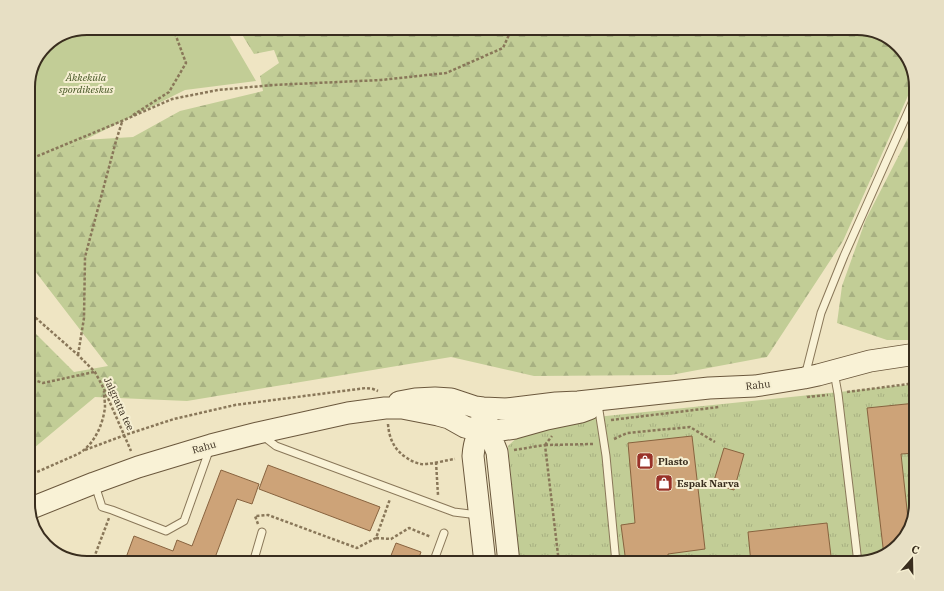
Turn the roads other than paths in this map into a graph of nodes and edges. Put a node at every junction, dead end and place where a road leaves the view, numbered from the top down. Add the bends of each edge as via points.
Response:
1 (909, 110) edge
2 (909, 355) edge
3 (834, 371) junction
4 (804, 378) junction
5 (597, 400) junction
6 (463, 404) junction
7 (386, 408) junction
8 (506, 409) junction
9 (426, 413) junction
10 (515, 428) junction
11 (484, 429) junction
12 (258, 432) junction
13 (211, 445) junction
14 (497, 452) junction
15 (473, 456) junction
16 (94, 483) junction
17 (35, 507) edge
18 (480, 515) junction
19 (262, 532) road end
20 (444, 533) dead end
21 (255, 556) edge
22 (436, 556) edge
23 (484, 556) edge
24 (508, 556) edge
25 (615, 556) edge
26 (857, 556) edge

1 - 4 lane via 821,313
2 - 3 main road, Rahu via 870,361
3 - 4 main road, Rahu
3 - 26 lane
4 - 5 main road, Rahu via 755,386 709,388
5 - 8 main road, Rahu
5 - 10 main road, Rahu via 590,409 582,412
5 - 25 lane via 606,456
6 - 7 main road, Rahu via 451,399 415,399 398,402
6 - 8 main road, Rahu
6 - 11 main road
7 - 9 main road, Rahu
7 - 12 main road, Rahu via 348,413
8 - 11 main road via 488,419
9 - 11 main road, Rahu via 449,418 465,427
9 - 15 main road via 458,435
10 - 11 main road, Rahu
10 - 14 main road via 503,439
11 - 14 main road
11 - 15 main road via 476,437
12 - 13 main road, Rahu
12 - 18 lane via 276,446 454,512
13 - 16 main road, Rahu
13 - 16 lane via 184,521 166,531 102,507
14 - 24 main road
15 - 18 main road
16 - 17 main road, Rahu
18 - 23 main road
19 - 21 lane
20 - 22 lane

